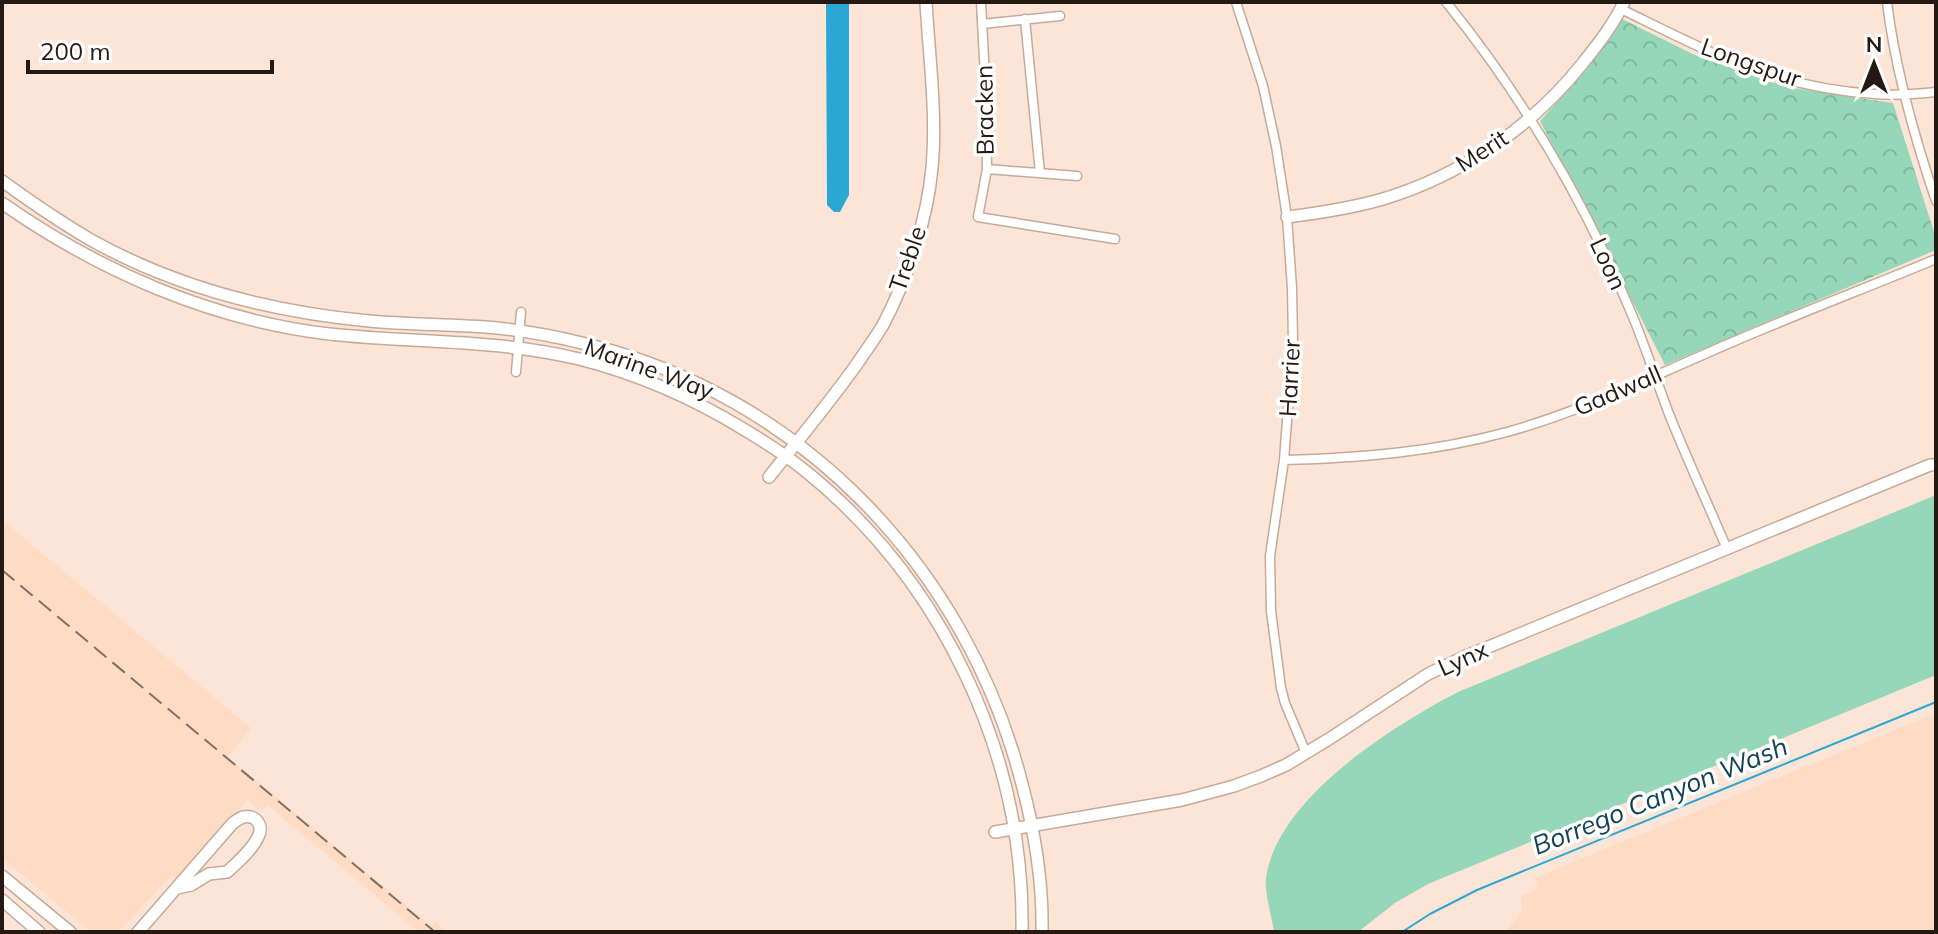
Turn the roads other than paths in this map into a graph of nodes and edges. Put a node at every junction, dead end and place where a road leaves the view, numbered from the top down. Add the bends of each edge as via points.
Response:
1 (926, 2) edge
2 (981, 2) edge
3 (1236, 2) edge
4 (1446, 2) edge
5 (1887, 2) edge
6 (1622, 6) edge
7 (1060, 16) dead end
8 (1025, 19) junction
9 (982, 24) junction
10 (1936, 92) edge
11 (1904, 95) junction
12 (1530, 118) junction
13 (987, 169) junction
14 (1040, 173) junction
15 (1077, 176) dead end
16 (2, 181) edge
17 (1936, 201) edge
18 (2, 203) edge
19 (1287, 217) junction
20 (1115, 239) dead end
21 (1936, 259) edge
22 (521, 312) dead end
23 (520, 331) junction
24 (518, 347) junction
25 (516, 372) dead end
26 (1655, 376) junction
27 (796, 443) junction
28 (785, 457) junction
29 (1284, 460) junction
30 (1934, 463) edge
31 (769, 477) dead end
32 (1727, 549) junction
33 (1306, 753) junction
34 (1032, 825) junction
35 (1015, 828) junction
36 (995, 832) dead end
37 (2, 876) edge
38 (177, 888) junction
39 (2, 900) edge
40 (39, 932) edge
41 (70, 932) edge
42 (138, 932) edge
43 (1022, 932) edge
44 (1042, 932) edge

1 - 27 main road, Treble via 933,132 926,208 882,327
2 - 9 street, Bracken
3 - 19 street, Harrier via 1263,86
4 - 12 street, Loon
5 - 11 street
6 - 11 street, Longspur via 1723,57 1776,75 1830,88
6 - 12 main road, Merit via 1564,87
7 - 8 street
8 - 9 street
8 - 14 street
9 - 13 street, Bracken
10 - 11 street, Longspur
11 - 17 street
12 - 19 main road, Merit via 1492,148 1421,186 1354,206
12 - 26 street, Loon via 1591,228
13 - 14 street
13 - 20 street, Bracken via 978,217
14 - 15 street
16 - 23 main road, Marine Way via 92,241 253,304 373,322
18 - 24 main road, Marine Way via 117,271 251,320 331,334
19 - 29 street, Harrier via 1293,342
21 - 26 street, Gadwall
22 - 23 street
23 - 24 street
23 - 27 main road, Marine Way via 610,350 682,377
24 - 25 street
24 - 28 main road, Marine Way via 605,366 677,393
26 - 29 street, Gadwall via 1561,415 1476,440 1379,455
26 - 32 street, Loon
27 - 28 main road, Treble
27 - 34 main road, Marine Way via 880,518 930,581 974,652 1014,753
28 - 31 main road, Treble
28 - 35 main road, Marine Way via 890,553 941,628 975,692
29 - 33 street, Harrier via 1270,556 1271,611 1281,688
30 - 32 main road, Lynx
32 - 33 main road, Lynx via 1428,674
33 - 34 main road, Lynx via 1261,776 1205,794
34 - 35 main road, Lynx
34 - 44 main road, Marine Way
35 - 36 main road, Lynx
35 - 43 main road, Marine Way
37 - 41 main road
38 - 38 main road via 227,872 259,837 258,820 243,817 232,824
38 - 42 main road
39 - 40 main road

